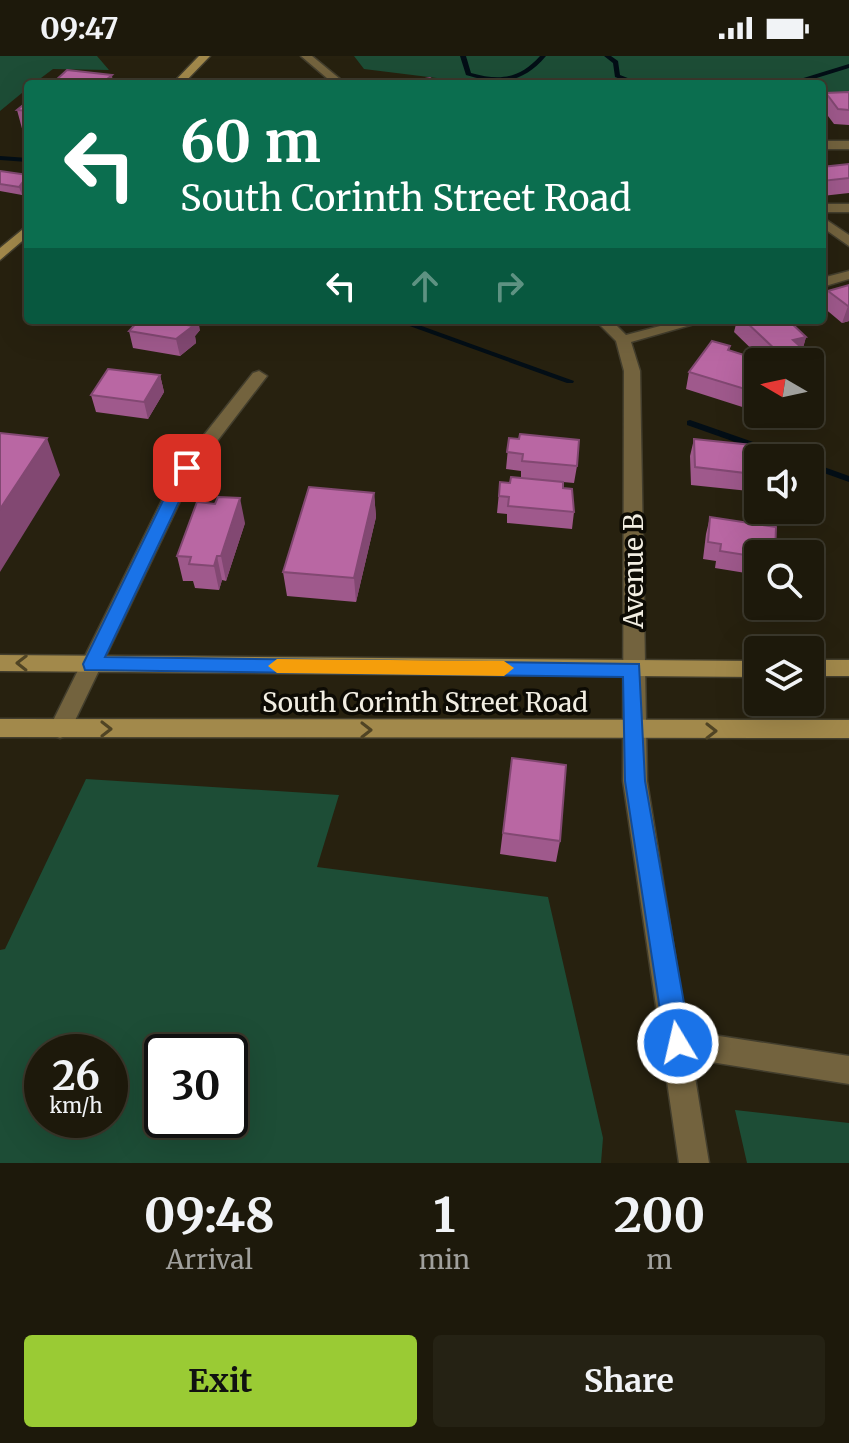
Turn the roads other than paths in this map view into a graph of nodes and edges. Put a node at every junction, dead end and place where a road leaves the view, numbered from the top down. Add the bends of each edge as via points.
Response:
1 (205, 56) edge
2 (306, 56) edge
3 (181, 80) edge
4 (336, 80) edge
5 (826, 145) edge
6 (849, 145) edge
7 (826, 208) edge
8 (849, 208) edge
9 (826, 224) edge
10 (24, 233) edge
11 (849, 242) edge
12 (0, 256) edge
13 (849, 275) edge
14 (826, 282) edge
15 (606, 324) edge
16 (685, 324) edge
17 (623, 340) junction
18 (259, 376) dead end
19 (0, 663) edge
20 (92, 664) junction
21 (824, 668) edge
22 (849, 668) edge
23 (632, 669) junction
24 (744, 669) edge
25 (0, 728) edge
26 (60, 729) junction
27 (849, 729) edge
28 (633, 731) junction
29 (678, 1043) junction
30 (849, 1070) edge
31 (694, 1163) edge

1 - 3 main road
2 - 4 street
5 - 6 street
7 - 8 street
9 - 11 street
10 - 12 main road
13 - 14 street
15 - 17 street
16 - 17 street
17 - 23 street, Avenue B via 632,371
18 - 20 street via 187,468
20 -> 19 main road, South Corinth Street Road
20 - 23 main road, South Corinth Street Road
20 - 26 street
21 - 22 main road
23 - 24 main road, South Corinth Street Road
23 - 28 street, Avenue B
25 - 26 main road, South Corinth Street Road
26 -> 28 main road, South Corinth Street Road
28 -> 27 main road, South Corinth Street Road
28 - 29 street, Avenue B via 635,781
29 - 30 street
29 - 31 street, Avenue B

